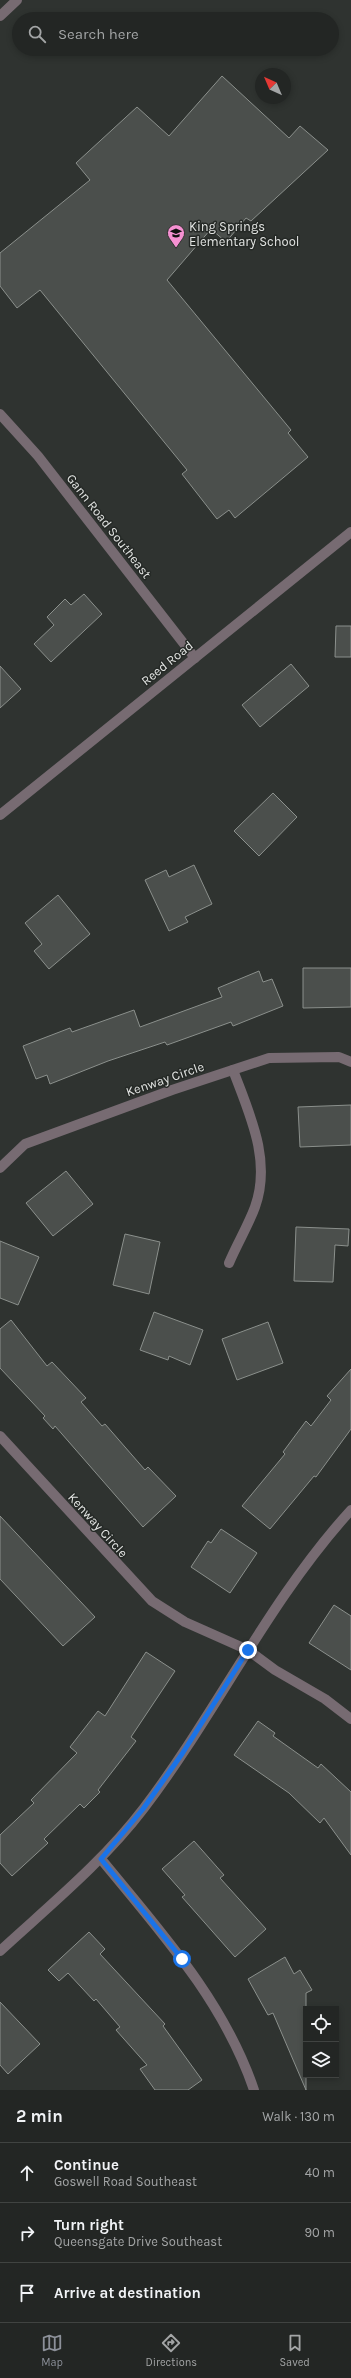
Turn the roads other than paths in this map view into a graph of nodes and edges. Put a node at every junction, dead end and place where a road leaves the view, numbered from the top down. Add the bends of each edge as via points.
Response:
1 (17, 0) edge
2 (0, 16) edge
3 (0, 414) edge
4 (351, 532) edge
5 (195, 658) junction
6 (0, 815) edge
7 (351, 1062) edge
8 (234, 1070) junction
9 (0, 1168) edge
10 (229, 1263) dead end
11 (0, 1436) edge
12 (351, 1510) edge
13 (248, 1650) junction
14 (351, 1719) edge
15 (101, 1859) junction
16 (0, 1951) edge
17 (254, 2090) edge

1 - 2 street
3 - 5 street, Gann Road Southeast via 38,456
4 - 5 street, Reed Road
5 - 6 street, Reed Road
7 - 8 street, Kenway Circle via 339,1056 269,1058
8 - 9 street, Kenway Circle via 25,1144
8 - 10 street via 253,1123 262,1163 255,1206
11 - 13 street, Kenway Circle via 147,1596 185,1622
12 - 13 street via 311,1558
13 - 14 street, Kenway Circle via 275,1670 325,1699
13 - 15 street via 182,1754 143,1809
15 - 16 street
15 - 17 street via 182,1959 208,1996 246,2066

